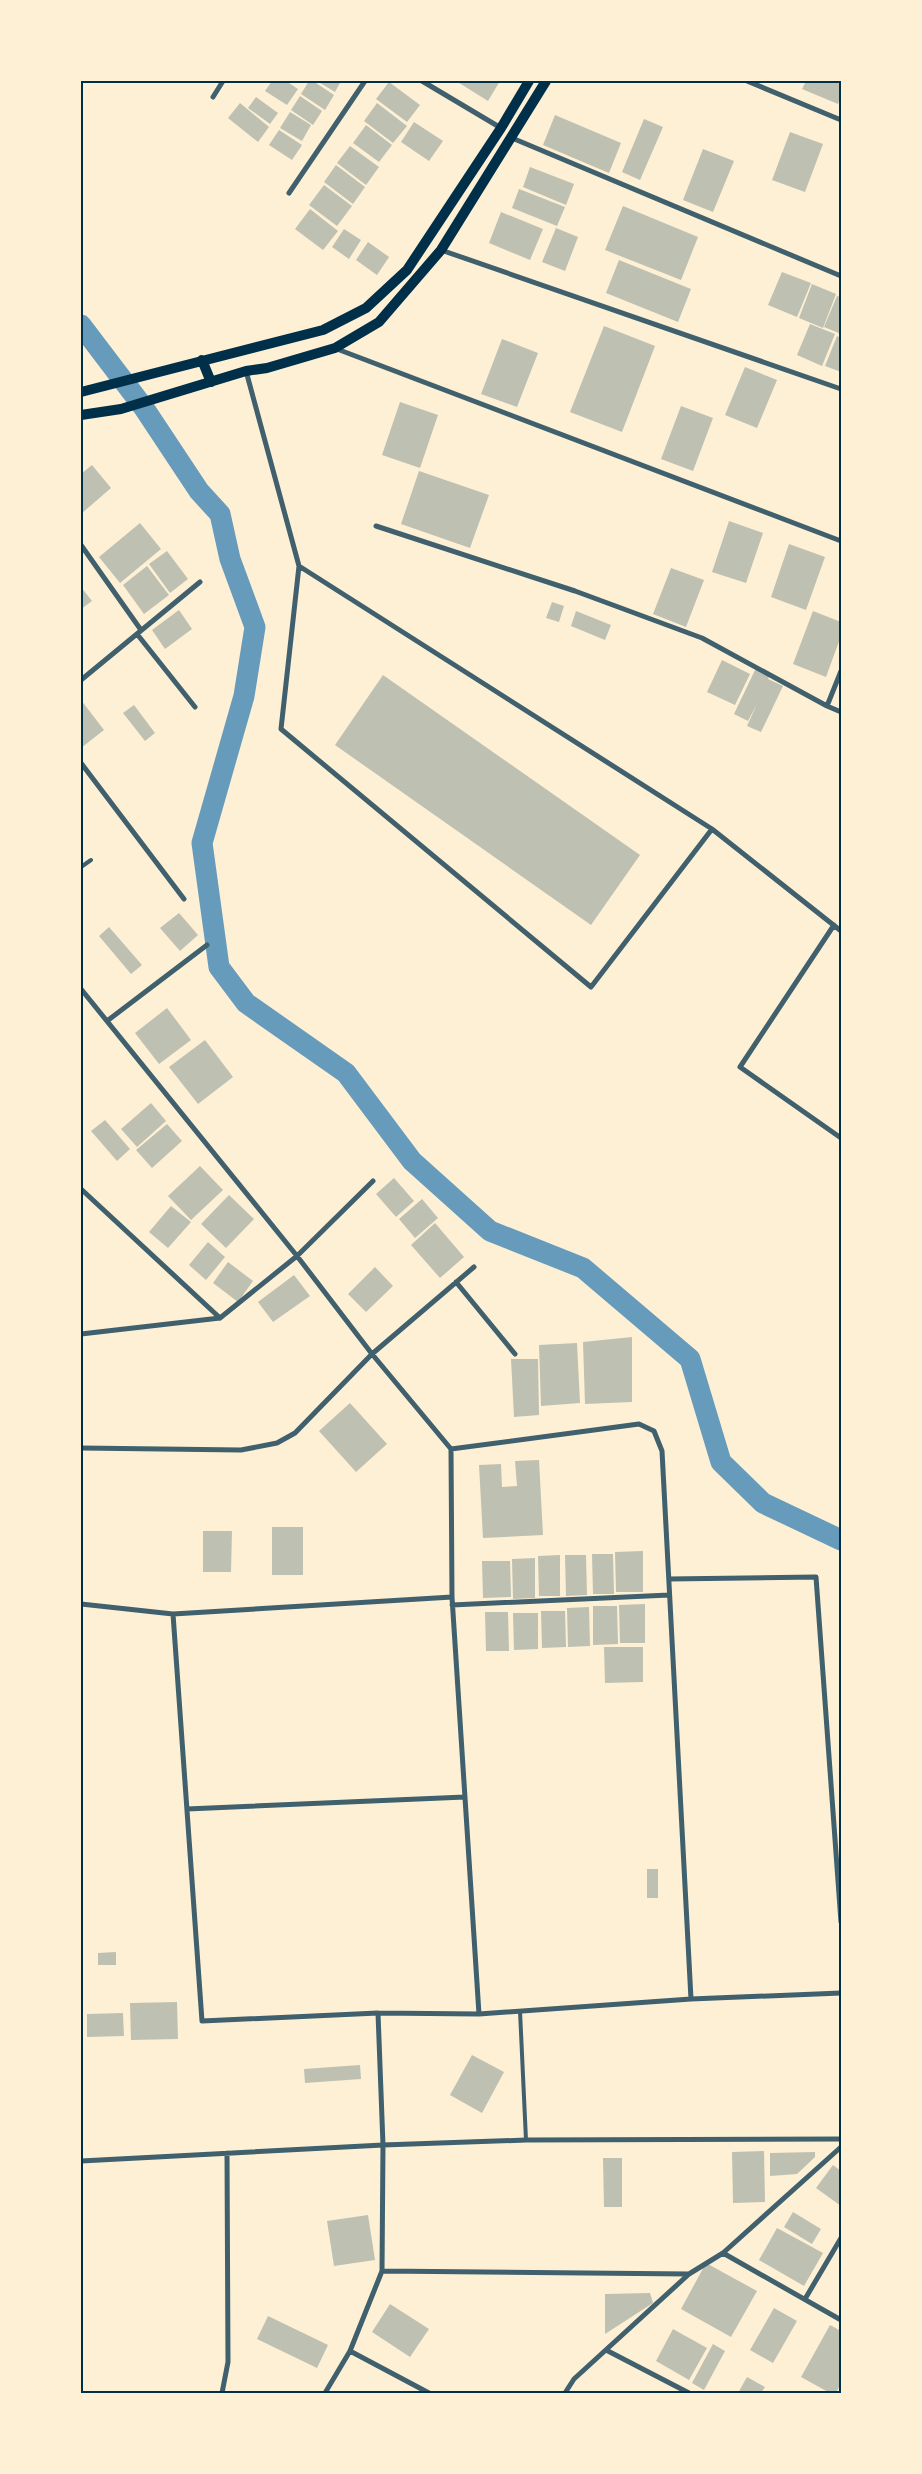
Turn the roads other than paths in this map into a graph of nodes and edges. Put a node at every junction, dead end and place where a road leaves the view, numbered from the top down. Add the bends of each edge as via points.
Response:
1 (224, 81) edge
2 (365, 81) edge
3 (422, 81) edge
4 (529, 81) edge
5 (546, 81) edge
6 (747, 81) edge
7 (213, 97) dead end
8 (841, 120) edge
9 (502, 128) junction
10 (512, 138) junction
11 (289, 193) dead end
12 (441, 250) junction
13 (841, 276) edge
14 (335, 348) junction
15 (202, 360) junction
16 (246, 371) junction
17 (211, 382) junction
18 (841, 388) edge
19 (81, 392) edge
20 (81, 415) edge
21 (376, 526) dead end
22 (841, 541) edge
23 (81, 545) edge
24 (298, 566) junction
25 (200, 582) dead end
26 (139, 632) junction
27 (841, 671) edge
28 (81, 680) edge
29 (827, 706) junction
30 (195, 707) dead end
31 (841, 712) edge
32 (81, 763) edge
33 (712, 829) junction
34 (91, 860) dead end
35 (81, 867) edge
36 (184, 899) dead end
37 (834, 925) junction
38 (841, 931) edge
39 (207, 946) dead end
40 (81, 989) edge
41 (107, 1021) junction
42 (841, 1138) edge
43 (373, 1181) dead end
44 (81, 1189) edge
45 (297, 1256) junction
46 (474, 1266) dead end
47 (456, 1282) junction
48 (220, 1318) junction
49 (81, 1334) edge
50 (372, 1354) junction
51 (515, 1354) dead end
52 (81, 1448) edge
53 (451, 1449) junction
54 (668, 1580) junction
55 (670, 1595) junction
56 (452, 1597) junction
57 (81, 1604) edge
58 (452, 1605) junction
59 (173, 1614) junction
60 (465, 1797) junction
61 (187, 1809) junction
62 (841, 1922) edge
63 (841, 1993) edge
64 (691, 1999) junction
65 (520, 2011) junction
66 (378, 2013) junction
67 (479, 2014) junction
68 (841, 2139) edge
69 (526, 2140) junction
70 (383, 2145) junction
71 (841, 2147) edge
72 (835, 2153) junction
73 (227, 2154) junction
74 (841, 2157) edge
75 (81, 2161) edge
76 (841, 2238) edge
77 (723, 2253) junction
78 (382, 2270) junction
79 (689, 2274) junction
80 (805, 2299) junction
81 (841, 2320) edge
82 (606, 2350) junction
83 (350, 2351) junction
84 (222, 2393) edge
85 (325, 2393) edge
86 (429, 2393) edge
87 (564, 2393) edge
88 (689, 2393) edge

1 - 7 street
2 - 11 street
3 - 9 street
4 - 9 main road
5 - 10 main road
6 - 8 street
9 - 15 main road via 407,270 366,308 323,330
10 - 12 main road
10 - 13 street
12 - 14 main road via 379,322
12 - 18 street
14 - 16 main road
14 - 22 street
15 - 17 main road
15 - 19 main road
16 - 17 main road
16 - 24 street
17 - 20 main road via 121,408
21 - 29 street via 575,591 702,638
23 - 26 street
24 - 33 street
24 - 33 street via 282,728 591,987
25 - 26 street
26 - 28 street
26 - 30 street
27 - 29 street
29 - 31 street
32 - 36 street
33 - 37 street
34 - 35 lane
37 - 38 street
37 - 42 street via 740,1067
39 - 41 street
40 - 41 street
41 - 45 street
43 - 45 street
44 - 48 street
45 - 48 street
45 - 50 street
46 - 47 street
47 - 50 street
47 - 51 street
48 - 49 street
50 - 52 street via 295,1433 277,1443 241,1450
50 - 53 street
53 - 54 street via 640,1424 654,1431 662,1451
53 - 56 street
54 - 55 street
54 - 62 street via 816,1577
55 - 58 street
55 - 64 street
56 - 58 street
56 - 59 street
57 - 59 street
58 - 60 street
59 - 61 street
60 - 61 street
60 - 67 street
61 - 66 street via 202,2021
63 - 64 street
64 - 65 street
65 - 67 street
65 - 69 lane
66 - 67 street
66 - 70 street
68 - 69 street
69 - 70 street
70 - 73 street
70 - 78 street
71 - 72 street
72 - 74 street
72 - 77 street
73 - 75 street
73 - 84 street via 228,2362
76 - 80 street
77 - 79 street
77 - 80 street
78 - 79 street
78 - 83 street
79 - 82 street
80 - 81 street
82 - 87 street via 574,2379
82 - 88 street
83 - 85 street
83 - 86 street

